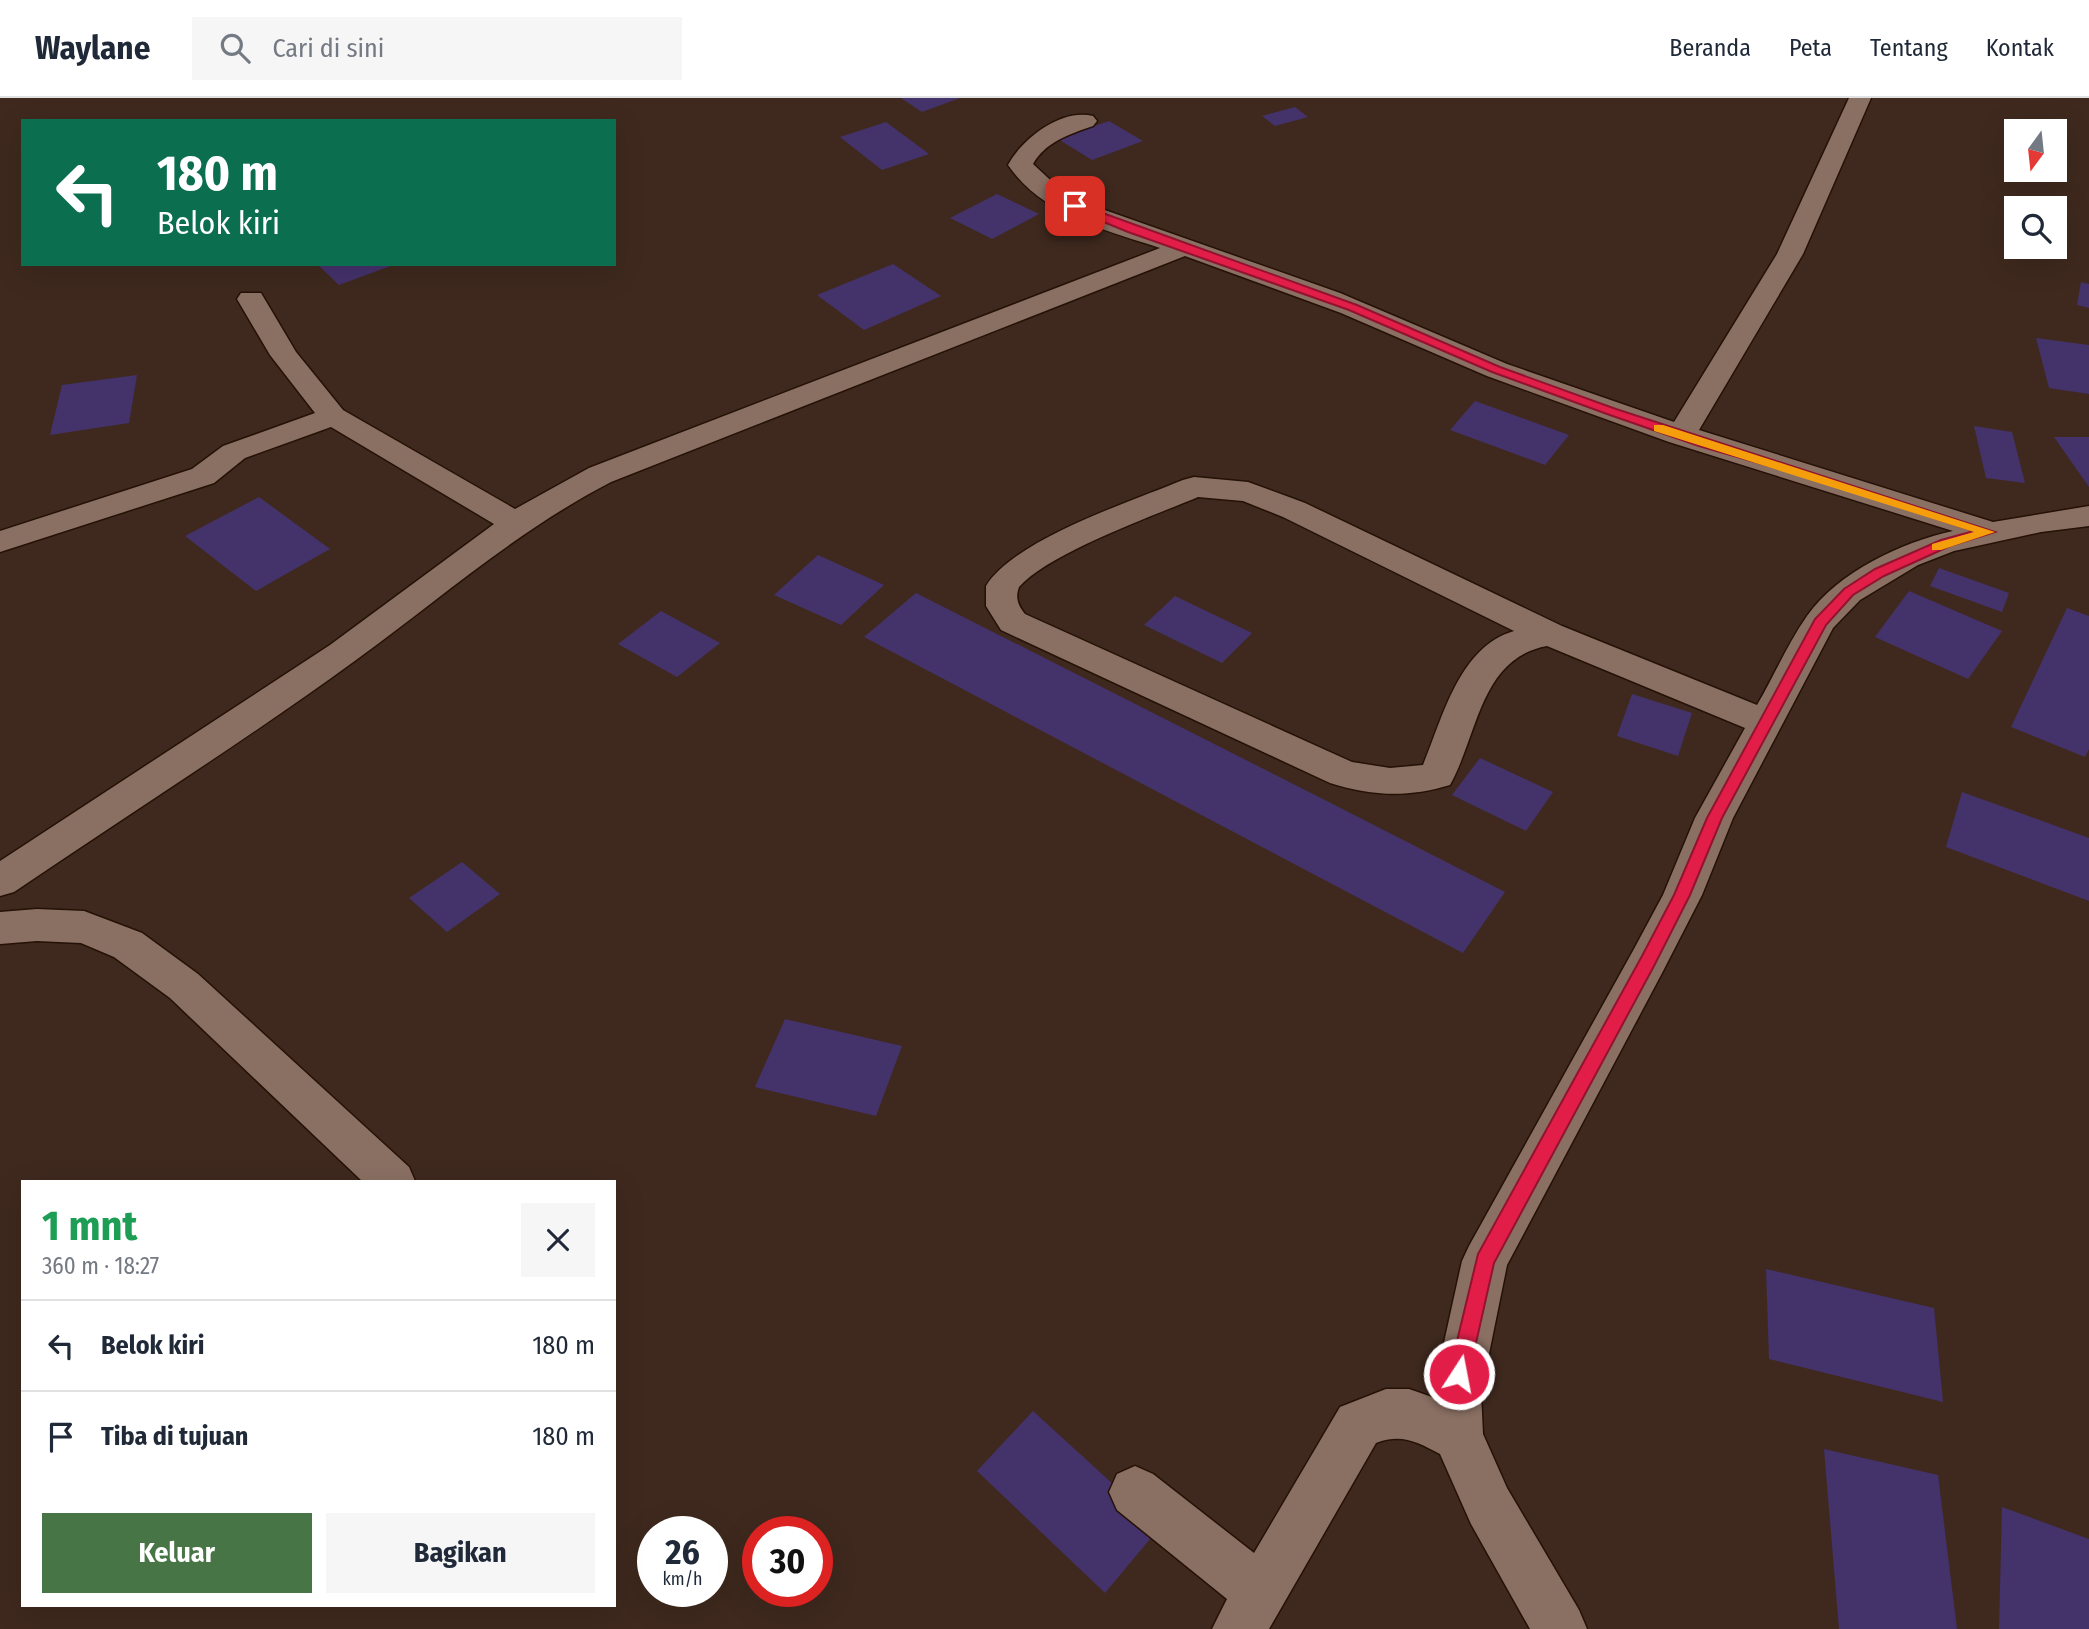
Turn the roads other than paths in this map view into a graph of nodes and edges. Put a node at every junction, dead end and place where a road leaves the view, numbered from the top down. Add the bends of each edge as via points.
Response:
1 (1860, 98) edge
2 (1085, 121) dead end
3 (1185, 247) junction
4 (251, 299) dead end
5 (333, 416) junction
6 (1680, 436) junction
7 (2089, 516) edge
8 (516, 523) junction
9 (1989, 532) junction
10 (0, 542) edge
11 (1550, 634) junction
12 (1764, 722) junction
13 (0, 881) edge
14 (0, 928) edge
15 (392, 1180) edge
16 (1458, 1436) junction
17 (1135, 1492) dead end
18 (1249, 1610) edge
19 (1560, 1629) edge

1 - 6 street via 1790,254
2 - 3 street via 1058,130 1024,154 1020,165 1030,181 1105,219
3 - 6 street via 1353,308 1496,370
3 - 8 street via 600,475
4 - 5 street via 284,355
5 - 8 street
5 - 10 street via 234,452 203,476
6 - 9 street
7 - 9 street
8 - 13 street via 342,653
9 - 12 street via 1907,558 1848,592 1820,622
11 - 11 street via 1294,510 1248,492 1223,488 1194,487 1094,529 1020,567 1007,577 1000,592 1001,607 1013,622 1343,774 1378,782 1411,783 1437,775 1475,686 1499,653 1521,640
11 - 12 street
12 - 16 street via 1648,961 1485,1261 1455,1393
14 - 15 street via 84,927 128,945 184,986
16 - 18 street via 1413,1413 1381,1413 1358,1425
16 - 19 street via 1489,1506
17 - 18 street

